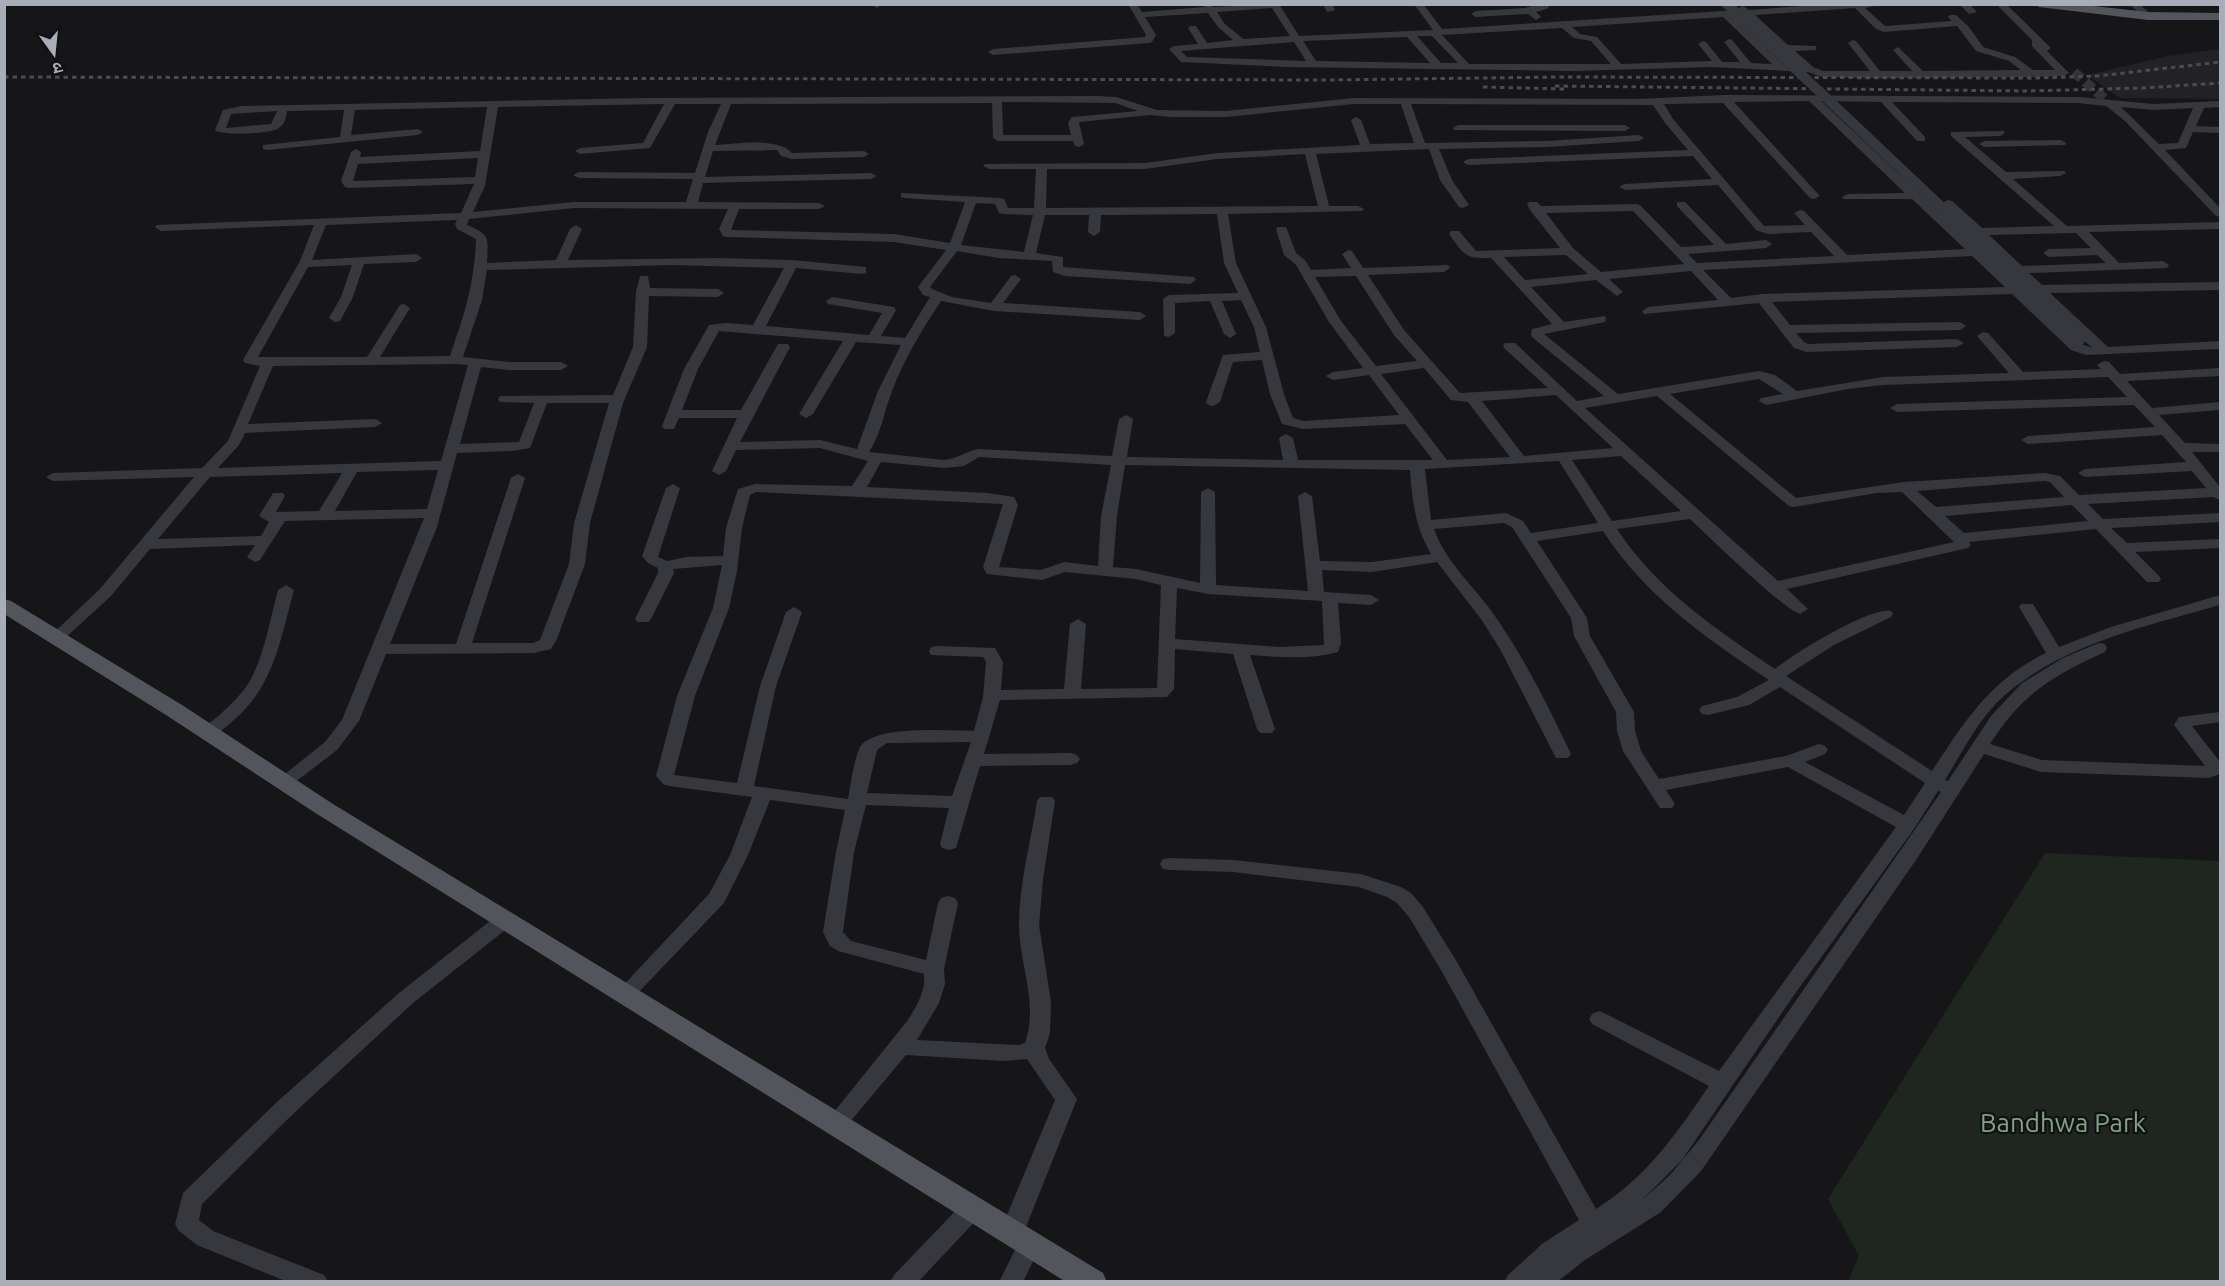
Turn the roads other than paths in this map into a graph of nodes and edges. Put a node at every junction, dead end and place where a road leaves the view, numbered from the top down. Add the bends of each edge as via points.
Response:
1 (1132, 4) edge
2 (1418, 4) edge
3 (1542, 4) edge
4 (1655, 4) edge
5 (1738, 4) edge
6 (1878, 4) edge
7 (1963, 4) edge
8 (2000, 4) edge
9 (2039, 4) edge
10 (2133, 4) edge
11 (1274, 5) edge
12 (1858, 6) junction
13 (1209, 7) edge
14 (1802, 7) edge
15 (1503, 9) edge
16 (1726, 10) edge
17 (1530, 12) junction
18 (1972, 12) dead end
19 (1476, 14) dead end
20 (1749, 14) junction
21 (1138, 15) junction
22 (1952, 16) dead end
23 (2148, 16) junction
24 (2220, 17) edge
25 (1668, 18) junction
26 (1961, 23) junction
27 (1563, 24) junction
28 (1545, 25) junction
29 (1193, 28) dead end
30 (1437, 32) junction
31 (1410, 34) junction
32 (1296, 39) junction
33 (2037, 40) junction
34 (1240, 42) junction
35 (1729, 42) dead end
36 (1853, 42) dead end
37 (1703, 44) dead end
38 (1160, 45) junction
39 (1204, 45) junction
40 (1785, 48) junction
41 (1814, 48) dead end
42 (1898, 50) dead end
43 (993, 52) dead end
44 (1313, 64) junction
45 (1719, 64) junction
46 (1437, 65) junction
47 (1466, 66) junction
48 (1618, 66) junction
49 (1748, 66) junction
50 (1782, 68) junction
51 (1809, 69) junction
52 (2074, 72) tunnel mouth
53 (2032, 74) junction
54 (1878, 75) junction
55 (1922, 75) junction
56 (1724, 98) junction
57 (1811, 98) junction
58 (1884, 99) junction
59 (997, 100) junction
60 (671, 101) junction
61 (727, 101) junction
62 (1405, 101) junction
63 (2107, 101) junction
64 (1657, 102) junction
65 (2220, 104) edge
66 (493, 105) junction
67 (2200, 105) junction
68 (350, 106) junction
69 (283, 108) junction
70 (1156, 113) junction
71 (1356, 120) dead end
72 (1458, 128) dead end
73 (1505, 128) junction
74 (1625, 128) dead end
75 (2190, 129) junction
76 (2220, 129) edge
77 (418, 132) dead end
78 (2000, 133) dead end
79 (1638, 138) dead end
80 (345, 139) junction
81 (1921, 139) dead end
82 (1566, 143) junction
83 (2061, 143) dead end
84 (1515, 145) junction
85 (1967, 145) junction
86 (1462, 146) junction
87 (267, 147) dead end
88 (1427, 147) junction
89 (709, 148) junction
90 (1366, 148) junction
91 (2155, 148) junction
92 (580, 151) dead end
93 (1310, 151) junction
94 (1696, 153) junction
95 (484, 154) junction
96 (864, 154) dead end
97 (1580, 158) junction
98 (988, 166) dead end
99 (1042, 166) junction
100 (2060, 174) dead end
101 (579, 175) dead end
102 (871, 176) dead end
103 (2002, 176) junction
104 (700, 178) junction
105 (480, 180) junction
106 (1720, 182) junction
107 (1625, 187) dead end
108 (905, 195) dead end
109 (1814, 196) dead end
110 (1914, 196) junction
111 (1848, 197) dead end
112 (972, 199) junction
113 (1948, 203) dead end
114 (471, 204) junction
115 (1682, 204) dead end
116 (1463, 205) dead end
117 (691, 206) junction
118 (735, 206) junction
119 (819, 206) dead end
120 (1324, 208) junction
121 (1222, 209) junction
122 (1358, 209) dead end
123 (1040, 211) junction
124 (1095, 211) junction
125 (243, 212) dead end
126 (1800, 213) dead end
127 (2220, 214) edge
128 (466, 216) junction
129 (321, 221) junction
130 (2220, 225) edge
131 (161, 227) dead end
132 (1815, 228) junction
133 (576, 229) dead end
134 (1282, 229) dead end
135 (2079, 229) junction
136 (2064, 230) junction
137 (1094, 232) dead end
138 (1979, 232) junction
139 (1455, 234) dead end
140 (1766, 244) dead end
141 (955, 246) junction
142 (1723, 247) junction
143 (1569, 251) junction
144 (1678, 251) junction
145 (2100, 251) junction
146 (1973, 252) junction
147 (2049, 253) dead end
148 (1348, 254) dead end
149 (1495, 255) junction
150 (1029, 256) junction
151 (416, 258) dead end
152 (1844, 259) junction
153 (359, 261) junction
154 (304, 264) junction
155 (560, 264) junction
156 (792, 264) junction
157 (2163, 265) dead end
158 (2115, 266) junction
159 (481, 267) junction
160 (1694, 267) junction
161 (1444, 268) dead end
162 (862, 270) dead end
163 (2019, 270) junction
164 (1359, 271) junction
165 (1308, 274) junction
166 (1599, 275) junction
167 (1015, 279) dead end
168 (1190, 280) dead end
169 (1521, 284) junction
170 (2220, 286) edge
171 (2038, 289) junction
172 (2014, 290) junction
173 (1617, 292) dead end
174 (718, 293) dead end
175 (1247, 296) junction
176 (937, 297) junction
177 (1214, 297) junction
178 (1762, 298) junction
179 (831, 302) dead end
180 (1727, 302) junction
181 (994, 307) junction
182 (404, 308) dead end
183 (1648, 311) dead end
184 (1140, 316) dead end
185 (335, 318) dead end
186 (1600, 319) dead end
187 (1561, 326) junction
188 (1960, 326) dead end
189 (758, 329) junction
190 (1786, 329) junction
191 (1169, 333) dead end
192 (1230, 334) dead end
193 (1983, 336) dead end
194 (852, 337) junction
195 (873, 339) junction
196 (908, 342) junction
197 (1957, 343) dead end
198 (2220, 345) edge
199 (1510, 346) dead end
200 (783, 347) dead end
201 (2098, 351) junction
202 (1268, 356) junction
203 (455, 360) junction
204 (267, 362) junction
205 (371, 362) junction
206 (476, 362) junction
207 (1425, 364) junction
208 (561, 366) dead end
209 (1372, 371) junction
210 (2220, 372) edge
211 (2018, 375) junction
212 (1333, 376) dead end
213 (2114, 376) junction
214 (1559, 391) junction
215 (1659, 391) junction
216 (1794, 395) junction
217 (1472, 398) junction
218 (505, 399) dead end
219 (542, 399) junction
220 (618, 399) junction
221 (1616, 399) junction
222 (1766, 401) dead end
223 (1213, 402) dead end
224 (1576, 405) junction
225 (2143, 406) junction
226 (2220, 406) edge
227 (1897, 408) dead end
228 (746, 414) junction
229 (806, 414) dead end
230 (1126, 419) dead end
231 (1411, 419) junction
232 (375, 423) dead end
233 (242, 429) junction
234 (2166, 431) junction
235 (1286, 438) dead end
236 (2028, 440) dead end
237 (730, 446) junction
238 (2181, 447) junction
239 (2220, 447) edge
240 (451, 448) junction
241 (1627, 451) junction
242 (860, 455) junction
243 (1563, 458) junction
244 (877, 459) junction
245 (1117, 461) junction
246 (1520, 461) junction
247 (1291, 463) junction
248 (446, 465) junction
249 (1444, 465) junction
250 (1417, 466) junction
251 (2196, 466) junction
252 (353, 467) junction
253 (208, 471) junction
254 (719, 471) dead end
255 (2085, 473) dead end
256 (53, 477) dead end
257 (518, 478) dead end
258 (1904, 486) junction
259 (673, 488) dead end
260 (858, 491) junction
261 (1208, 492) dead end
262 (2219, 494) edge
263 (278, 496) dead end
264 (1305, 496) dead end
265 (2077, 500) junction
266 (1933, 512) junction
267 (433, 513) junction
268 (1693, 514) junction
269 (324, 516) junction
270 (2220, 517) edge
271 (279, 518) junction
272 (1425, 525) junction
273 (2101, 525) junction
274 (1607, 526) junction
275 (1527, 538) junction
276 (1960, 538) junction
277 (265, 540) junction
278 (2220, 543) edge
279 (148, 544) junction
280 (2124, 548) junction
281 (1441, 556) junction
282 (255, 557) dead end
283 (730, 560) junction
284 (1313, 564) junction
285 (665, 566) junction
286 (1105, 571) junction
287 (2153, 579) dead end
288 (1169, 582) junction
289 (1774, 586) junction
290 (1208, 589) junction
291 (286, 590) dead end
292 (1323, 598) junction
293 (1371, 600) dead end
294 (2220, 600) edge
295 (4, 605) edge
296 (2027, 607) dead end
297 (1800, 609) dead end
298 (2220, 611) edge
299 (794, 612) dead end
300 (1885, 614) dead end
301 (643, 619) dead end
302 (1078, 624) dead end
303 (57, 637) junction
304 (1167, 643) junction
305 (1239, 648) junction
306 (380, 649) junction
307 (462, 649) junction
308 (937, 651) dead end
309 (2055, 655) junction
310 (1779, 678) junction
311 (1072, 694) junction
312 (993, 695) junction
313 (1708, 710) dead end
314 (2220, 717) edge
315 (1266, 729) dead end
316 (209, 732) junction
317 (981, 736) junction
318 (1979, 747) junction
319 (1819, 750) dead end
320 (1562, 754) dead end
321 (1071, 759) dead end
322 (973, 760) junction
323 (1790, 761) junction
324 (2217, 766) edge
325 (284, 782) junction
326 (1654, 786) junction
327 (1943, 786) junction
328 (753, 791) junction
329 (1046, 801) dead end
330 (857, 802) junction
331 (959, 802) junction
332 (1666, 804) dead end
333 (1907, 825) junction
334 (949, 844) dead end
335 (1170, 864) dead end
336 (948, 903) dead end
337 (506, 919) junction
338 (934, 969) junction
339 (626, 993) junction
340 (1599, 1019) dead end
341 (901, 1047) junction
342 (1034, 1048) junction
343 (1723, 1083) junction
344 (836, 1123) junction
345 (973, 1208) junction
346 (1596, 1231) junction
347 (1021, 1238) junction
348 (316, 1281) edge
349 (902, 1281) edge
350 (1011, 1281) edge
351 (1092, 1281) edge
352 (1516, 1281) edge
353 (1541, 1281) edge

1 - 21 street
2 - 30 street
3 - 17 street via 1544,8 1529,9
4 - 25 street
5 - 20 street
6 - 12 street
7 - 18 street
8 - 33 street
9 - 23 main road
10 - 23 street
11 - 13 street
11 - 32 street
12 - 14 street
12 - 26 street via 1884,29
13 - 21 street
13 - 34 street
14 - 20 street
15 - 17 street
15 - 19 street
16 - 20 street
16 - 25 street
16 - 50 street
16 - 201 street, bridge via 1833,102 2079,339
17 - 28 street
20 - 40 street
21 - 38 street
22 - 26 street
23 - 24 main road
25 - 27 street via 1623,16
26 - 53 street via 1979,49 2012,59
27 - 28 street
27 - 48 street via 1577,36 1594,39
28 - 30 street
29 - 39 street
30 - 31 street
30 - 47 street
31 - 32 street
31 - 46 street
32 - 34 street
32 - 44 street
33 - 52 street
33 - 53 street via 2035,44 2064,73
34 - 39 street
35 - 49 street
36 - 54 street
37 - 45 street
38 - 39 street
38 - 43 street
38 - 44 street via 1184,60
40 - 41 street
40 - 51 street
42 - 55 street
44 - 46 street
45 - 48 street
45 - 49 street
46 - 47 street
47 - 48 street
49 - 50 street
50 - 51 street
51 - 54 street via 1822,74
53 - 55 street
54 - 55 street
56 - 57 street
56 - 64 street
56 - 109 street
57 - 58 street
57 - 110 street
58 - 63 street
58 - 81 street
59 - 61 street
59 - 70 street via 1108,100
59 - 70 street via 999,138 1078,141 1073,123 1076,119
60 - 61 street
60 - 66 street
60 - 92 street via 645,146
61 - 89 street
62 - 64 street
62 - 70 street via 1340,102 1226,114
62 - 88 street
63 - 67 street
63 - 91 street
64 - 94 street
65 - 67 street
66 - 68 street
66 - 95 street
67 - 75 street
68 - 69 street
68 - 80 street
69 - 69 street via 230,111 220,130 274,127
71 - 90 street
72 - 73 street
73 - 74 street
73 - 84 street
75 - 76 street
75 - 91 street via 2182,146
77 - 80 street
78 - 85 street via 1955,134
79 - 82 street
80 - 87 street
82 - 84 street
82 - 97 street
83 - 85 street
84 - 86 street
85 - 103 street
86 - 88 street
86 - 97 street via 1469,166
88 - 90 street
88 - 116 street
89 - 96 street via 782,147 785,154 792,156
89 - 104 street
90 - 93 street
91 - 127 street
93 - 99 street via 1203,157 1144,166
93 - 120 street
94 - 97 street
94 - 106 street
95 - 105 street
95 - 105 street via 355,157 346,181 349,185
98 - 99 street
99 - 123 street
100 - 103 street
101 - 104 street
102 - 104 street
103 - 136 street
104 - 117 street
105 - 114 street
106 - 107 street
106 - 132 street via 1761,229
108 - 112 street
110 - 111 street
110 - 146 street
112 - 123 street via 1000,201 1006,212
112 - 141 street
113 - 138 street
114 - 125 street
114 - 128 street
115 - 142 street
117 - 118 street
117 - 128 street via 557,206
118 - 119 street
118 - 141 street via 725,229 727,233 894,238
120 - 121 street
120 - 122 street
121 - 124 street
121 - 175 street via 1230,263
123 - 124 street
123 - 150 street
124 - 137 street
126 - 132 street
128 - 129 street
128 - 159 street via 461,227 482,239
129 - 131 street
129 - 154 street
130 - 135 street
132 - 152 street
133 - 155 street
134 - 165 street via 1290,255
135 - 136 street
135 - 145 street
136 - 138 street
138 - 163 street
139 - 149 street via 1471,254
140 - 142 street
141 - 150 street
141 - 176 street via 924,287
142 - 144 street
143 - 144 street via 1534,207 1636,207
143 - 149 street
143 - 166 street
144 - 160 street
145 - 147 street
145 - 158 street
146 - 152 street
146 - 172 street
148 - 164 street
149 - 169 street
150 - 168 street via 1059,260 1057,269 1065,272
151 - 153 street
152 - 160 street
153 - 154 street
153 - 185 street via 345,302
154 - 204 street via 250,356 254,362
155 - 156 street
155 - 159 street
156 - 162 street
156 - 189 street
157 - 158 street
158 - 163 street
159 - 203 street via 476,300
160 - 166 street
160 - 180 street
161 - 164 street
163 - 171 street
164 - 165 street
164 - 207 street
165 - 209 street via 1335,322
166 - 169 street
166 - 173 street
167 - 181 street
169 - 187 street
170 - 171 street
171 - 201 street
172 - 178 street
172 - 201 street via 2071,344
174 - 220 street via 643,285 641,340
175 - 177 street
175 - 202 street
176 - 181 street
176 - 196 street
177 - 191 street via 1169,299
177 - 192 street
178 - 180 street
178 - 190 street
179 - 195 street via 890,310
180 - 183 street
181 - 184 street
182 - 205 street
186 - 187 street
187 - 221 street via 1537,334
188 - 190 street
189 - 194 street
189 - 228 street via 719,327 711,331 671,420
190 - 197 street via 1799,345 1807,348
193 - 211 street
194 - 195 street
194 - 229 street
195 - 196 street
196 - 242 street via 879,406 870,440
198 - 201 street
199 - 214 street
200 - 228 street
201 - 213 street
202 - 223 street via 1228,358
202 - 231 street via 1282,411 1290,424
203 - 205 street
203 - 206 street
204 - 205 street
204 - 233 street
206 - 208 street
206 - 240 street
207 - 209 street
207 - 217 street via 1452,395
209 - 212 street
209 - 231 street
210 - 213 street
211 - 213 street
211 - 216 street via 1867,382
213 - 225 street
214 - 217 street
214 - 224 street
215 - 216 street via 1759,375
215 - 221 street
215 - 258 street via 1794,503
216 - 222 street
217 - 246 street
218 - 219 street
219 - 220 street
219 - 240 street via 525,444
220 - 307 street via 582,523 577,564 545,645
221 - 224 street
224 - 241 street
225 - 226 street
225 - 227 street
225 - 234 street
228 - 237 street
230 - 245 street
231 - 249 street
232 - 233 street
233 - 253 street
234 - 236 street
234 - 238 street
235 - 247 street
237 - 242 street via 808,443
237 - 254 street
238 - 239 street
238 - 251 street
240 - 248 street
241 - 243 street
241 - 268 street
242 - 244 street
243 - 246 street
243 - 274 street
244 - 245 street via 953,464 979,453
244 - 260 street
245 - 247 street
245 - 286 street
246 - 249 street
247 - 250 street
248 - 252 street
248 - 267 street
249 - 250 street
250 - 272 street
251 - 255 street
251 - 262 street
252 - 253 street
252 - 269 street
253 - 256 street
253 - 279 street
257 - 307 street
258 - 265 street via 2050,477
258 - 266 street
259 - 285 street via 650,555
260 - 283 street via 748,489 742,496
260 - 286 street via 1005,498 1011,505 993,571 1042,575 1064,567
261 - 290 street
262 - 265 street
263 - 271 street via 267,516
264 - 284 street
265 - 266 street
265 - 273 street
266 - 276 street
267 - 269 street
267 - 306 street
268 - 274 street
268 - 289 street
269 - 271 street
270 - 273 street
271 - 277 street
272 - 275 street via 1506,519 1518,524
272 - 281 street
273 - 276 street
273 - 280 street
274 - 275 street
274 - 310 street via 1643,572 1687,615
275 - 326 street via 1579,618 1582,636 1625,712 1632,751
276 - 289 street via 1964,544 1958,547
277 - 279 street
277 - 282 street
278 - 280 street
279 - 303 street via 105,593
280 - 287 street
281 - 284 street via 1372,567
281 - 320 street via 1520,670
283 - 285 street
283 - 328 street via 721,608 686,696 665,776 669,780
284 - 292 street
285 - 301 street via 664,579
286 - 288 street
288 - 290 street
288 - 304 street
289 - 297 street
290 - 292 street
291 - 316 street via 255,687 233,713
292 - 293 street
292 - 305 street via 1333,643 1328,651
294 - 309 street via 2117,630
295 - 303 main road
296 - 309 street
298 - 318 street via 2138,634 2069,662 2013,701
299 - 328 street via 768,686
300 - 310 street via 1794,660
302 - 311 street
303 - 316 main road
304 - 305 street
304 - 311 street via 1161,693
305 - 315 street
306 - 307 street
306 - 325 street via 342,734
308 - 312 street via 989,652 995,660
309 - 327 street via 1999,691 1974,720
310 - 313 street via 1743,701
310 - 327 street
311 - 312 street
312 - 317 street
314 - 324 street via 2192,719 2183,725
316 - 325 main road
317 - 322 street
317 - 330 street via 877,740 868,749
318 - 324 street via 2041,766 2198,773 2215,770
318 - 327 street
319 - 323 street
321 - 322 street
322 - 331 street
323 - 326 street
323 - 333 street
325 - 337 main road
326 - 332 street
327 - 333 street
327 - 346 street via 1911,852 1689,1169 1665,1195
328 - 330 street
328 - 339 street via 739,855 717,898
329 - 342 street via 1029,926 1040,1000
330 - 331 street
330 - 338 street via 833,932 845,946
331 - 334 street
333 - 343 street
335 - 346 street via 1233,866 1339,878 1378,886 1404,898 1450,967
336 - 338 street
337 - 339 main road
337 - 348 street via 406,998 285,1107 191,1200 187,1224 205,1238
338 - 341 street via 936,988
339 - 344 main road
340 - 343 street
341 - 342 street via 1003,1053
341 - 344 street
342 - 347 street via 1039,1062 1066,1098
343 - 346 street via 1655,1175
344 - 345 main road
345 - 347 main road
345 - 349 street
346 - 352 street via 1550,1251
346 - 353 street via 1578,1252
347 - 350 street
347 - 351 main road

